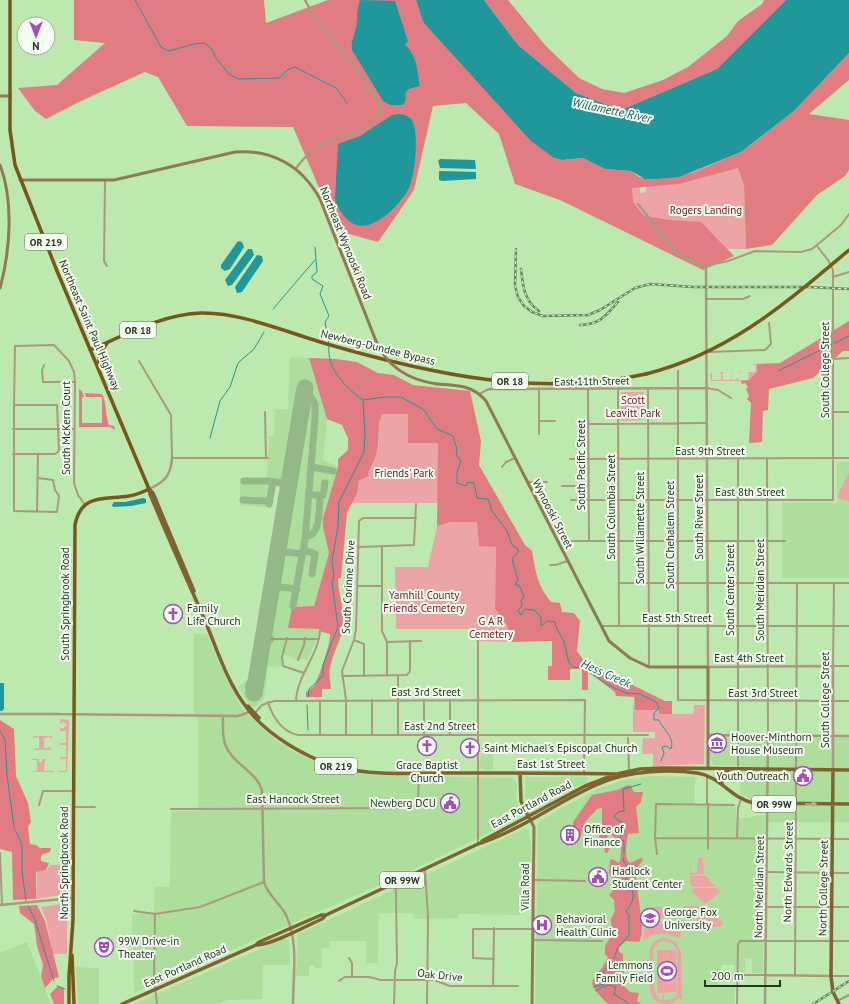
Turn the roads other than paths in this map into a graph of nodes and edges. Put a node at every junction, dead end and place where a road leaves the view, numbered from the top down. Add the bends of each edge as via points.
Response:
1 (10, 0) edge
2 (305, 0) edge
3 (0, 96) edge
4 (10, 96) junction
5 (0, 165) edge
6 (296, 168) junction
7 (20, 180) junction
8 (104, 180) junction
9 (638, 204) dead end
10 (849, 214) edge
11 (817, 246) junction
12 (849, 250) edge
13 (107, 266) dead end
14 (705, 266) junction
15 (849, 272) edge
16 (833, 277) junction
17 (0, 288) edge
18 (750, 296) dead end
19 (707, 299) junction
20 (769, 323) dead end
21 (108, 343) junction
22 (90, 350) junction
23 (707, 352) junction
24 (849, 358) edge
25 (833, 359) junction
26 (139, 361) dead end
27 (44, 365) dead end
28 (98, 368) junction
29 (678, 371) dead end
30 (75, 382) junction
31 (437, 384) joint
32 (648, 388) junction
33 (678, 388) junction
34 (707, 388) junction
35 (588, 389) junction
36 (618, 389) junction
37 (539, 390) junction
38 (479, 394) junction
39 (731, 398) dead end
40 (14, 405) junction
41 (266, 412) dead end
42 (833, 412) junction
43 (849, 412) edge
44 (539, 421) junction
45 (555, 421) dead end
46 (708, 423) junction
47 (588, 424) junction
48 (618, 424) junction
49 (648, 424) junction
50 (678, 424) junction
51 (13, 429) junction
52 (58, 429) junction
53 (74, 429) junction
54 (538, 434) dead end
55 (14, 454) junction
56 (38, 454) junction
57 (172, 458) junction
58 (515, 458) junction
59 (833, 458) junction
60 (849, 458) edge
61 (570, 459) dead end
62 (589, 459) junction
63 (618, 459) junction
64 (648, 459) junction
65 (678, 459) junction
66 (708, 459) junction
67 (738, 459) junction
68 (767, 459) junction
69 (502, 467) dead end
70 (38, 478) junction
71 (527, 482) junction
72 (547, 482) dead end
73 (562, 486) dead end
74 (589, 486) junction
75 (149, 489) junction
76 (571, 500) dead end
77 (589, 500) junction
78 (618, 500) junction
79 (648, 500) junction
80 (678, 500) junction
81 (708, 500) junction
82 (738, 500) junction
83 (768, 500) junction
84 (833, 500) joint
85 (416, 504) dead end
86 (85, 505) junction
87 (37, 512) junction
88 (416, 518) junction
89 (557, 541) junction
90 (589, 541) junction
91 (619, 541) junction
92 (648, 541) junction
93 (678, 541) junction
94 (708, 541) junction
95 (738, 541) junction
96 (768, 541) junction
97 (785, 541) dead end
98 (359, 547) junction
99 (382, 547) junction
100 (567, 561) junction
101 (550, 565) dead end
102 (619, 583) junction
103 (649, 583) junction
104 (678, 583) junction
105 (708, 583) junction
106 (738, 583) junction
107 (768, 583) junction
108 (797, 583) junction
109 (834, 583) junction
110 (849, 583) edge
111 (356, 586) junction
112 (382, 586) junction
113 (601, 626) junction
114 (619, 626) junction
115 (649, 626) junction
116 (678, 626) junction
117 (708, 626) junction
118 (738, 626) junction
119 (768, 626) junction
120 (797, 626) junction
121 (834, 626) junction
122 (849, 626) edge
123 (320, 630) dead end
124 (287, 638) junction
125 (305, 638) junction
126 (271, 639) dead end
127 (319, 639) junction
128 (354, 640) junction
129 (410, 641) junction
130 (420, 641) dead end
131 (478, 641) dead end
132 (387, 642) junction
133 (298, 660) dead end
134 (768, 666) junction
135 (797, 666) junction
136 (833, 666) junction
137 (849, 666) edge
138 (648, 667) junction
139 (679, 667) junction
140 (708, 667) junction
141 (738, 667) junction
142 (304, 673) junction
143 (342, 676) junction
144 (364, 676) junction
145 (387, 676) junction
146 (398, 676) junction
147 (241, 698) junction
148 (346, 700) junction
149 (372, 700) junction
150 (398, 700) junction
151 (424, 700) junction
152 (450, 700) junction
153 (478, 700) junction
154 (678, 700) joint
155 (296, 701) junction
156 (320, 701) junction
157 (708, 701) junction
158 (738, 701) junction
159 (768, 701) junction
160 (798, 701) junction
161 (833, 701) junction
162 (849, 701) edge
163 (268, 702) junction
164 (249, 712) junction
165 (0, 714) edge
166 (255, 714) junction
167 (73, 715) junction
168 (223, 716) junction
169 (264, 725) junction
170 (346, 734) junction
171 (372, 734) junction
172 (398, 734) junction
173 (424, 734) junction
174 (450, 734) junction
175 (478, 734) junction
176 (320, 735) junction
177 (584, 735) junction
178 (648, 735) dead end
179 (708, 735) junction
180 (738, 735) junction
181 (768, 735) junction
182 (833, 735) junction
183 (798, 736) junction
184 (849, 736) edge
185 (628, 738) dead end
186 (708, 768) junction
187 (730, 769) junction
188 (738, 769) junction
189 (768, 769) junction
190 (798, 770) junction
191 (833, 770) junction
192 (849, 770) edge
193 (629, 771) junction
194 (692, 772) junction
195 (73, 773) joint
196 (419, 773) junction
197 (477, 773) junction
198 (520, 773) junction
199 (584, 773) junction
200 (707, 775) junction
201 (616, 776) junction
202 (712, 778) junction
203 (722, 784) junction
204 (73, 791) junction
205 (741, 799) junction
206 (707, 804) junction
207 (768, 804) junction
208 (797, 804) junction
209 (833, 804) junction
210 (849, 804) edge
211 (40, 805) dead end
212 (734, 805) dead end
213 (73, 807) junction
214 (95, 807) dead end
215 (263, 808) junction
216 (171, 809) dead end
217 (530, 819) junction
218 (655, 838) junction
219 (708, 838) junction
220 (737, 838) junction
221 (767, 838) junction
222 (797, 838) junction
223 (832, 838) junction
224 (849, 838) edge
225 (478, 844) junction
226 (708, 849) dead end
227 (0, 853) edge
228 (657, 854) dead end
229 (425, 869) junction
230 (767, 872) junction
231 (796, 872) junction
232 (832, 872) junction
233 (849, 872) edge
234 (534, 880) junction
235 (585, 881) dead end
236 (264, 882) junction
237 (395, 884) junction
238 (73, 898) junction
239 (1, 905) edge
240 (766, 907) junction
241 (796, 907) junction
242 (831, 907) junction
243 (849, 907) edge
244 (134, 911) dead end
245 (154, 914) junction
246 (494, 928) junction
247 (533, 929) junction
248 (292, 930) junction
249 (533, 940) junction
250 (602, 941) dead end
251 (766, 941) junction
252 (796, 941) junction
253 (831, 941) junction
254 (849, 942) edge
255 (71, 952) junction
256 (349, 958) dead end
257 (494, 959) junction
258 (70, 961) junction
259 (73, 970) junction
260 (737, 975) junction
261 (765, 975) junction
262 (795, 975) junction
263 (831, 976) junction
264 (849, 976) edge
265 (352, 977) junction
266 (394, 980) junction
267 (427, 980) junction
268 (339, 981) dead end
269 (493, 986) junction
270 (518, 986) dead end
271 (156, 989) junction
272 (849, 994) edge
273 (838, 1002) edge
274 (69, 1004) edge
275 (74, 1004) edge
276 (122, 1004) edge
277 (157, 1004) edge
278 (293, 1004) edge
279 (394, 1004) edge
280 (427, 1004) edge
281 (532, 1004) edge
282 (737, 1004) edge
283 (765, 1004) edge

1 - 4 highway, Northeast Saint Paul Highway / OR 219
2 - 6 street via 313,15 358,70 381,110 376,119 365,128 321,145 305,157
3 - 4 main road
4 - 7 highway, Northeast Saint Paul Highway / OR 219 via 11,144
5 - 17 main road via 8,207 7,259
6 - 8 main road, Northeast Wynooski Road via 270,155 244,151
6 - 31 main road, Northeast Wynooski Road, bridge via 320,199 376,341 386,358 398,370 418,380
7 - 8 main road, Northeast Wynooski Road
7 - 22 highway, Northeast Saint Paul Highway / OR 219
8 - 13 street via 104,261
9 - 14 street via 678,254
10 - 11 street via 844,222
11 - 14 street via 804,251 755,251
11 - 16 street, South College Street via 831,265
12 - 21 highway, Newberg-Dundee Bypass / OR 18, bridge via 779,309 743,334 697,357 646,374 591,383 531,383 465,376 376,358 232,316 201,313 168,318
14 - 19 street, South River Street
15 - 16 street
16 - 25 street, South College Street
18 - 19 street via 743,299
19 - 23 street, South River Street
20 - 23 street via 771,344 765,350
21 - 22 highway, Newberg-Dundee Bypass / OR 18
21 - 28 highway via 100,354
22 - 28 highway, Northeast Saint Paul Highway / OR 219
23 - 34 street, South River Street
24 - 25 street
25 - 42 street, South College Street
26 - 57 street via 171,415
27 - 30 street via 43,382
28 - 75 highway, Northeast Saint Paul Highway / OR 219
29 - 33 street, South Chehalem Street
30 - 40 street, South McKern Court via 69,361 54,345 15,346
30 - 53 street, South McKern Court
31 - 38 main road, Wynooski Street via 465,386
32 - 33 street, East 11th Street
32 - 36 street, East 11th Street
32 - 49 street, South Willamette Street
33 - 34 street, East 11th Street
33 - 50 street, South Chehalem Street
34 - 39 street via 718,390
34 - 46 street, South River Street
35 - 36 street, East 11th Street
35 - 37 street, East 11th Street
35 - 47 street, South Pacific Street
36 - 48 street, South Columbia Street
37 - 38 street, East 11th Street via 487,389
37 - 44 street
38 - 58 main road, Wynooski Street via 486,401
40 - 51 street
40 - 52 street via 57,405
41 - 57 street via 267,458
42 - 43 street
42 - 59 street, South College Street
44 - 45 street
44 - 54 street
46 - 50 street
46 - 66 street, South River Street
47 - 48 street
47 - 62 street, South Pacific Street
48 - 49 street
48 - 63 street, South Columbia Street
49 - 50 street
49 - 64 street, South Willamette Street
50 - 65 street, South Chehalem Street
51 - 52 street
51 - 55 street
52 - 53 street
52 - 56 street via 59,451 55,454
53 - 86 street, South McKern Court via 74,483
55 - 56 street
55 - 87 street via 14,511
56 - 70 street
57 - 75 street via 166,479
58 - 69 street
58 - 71 main road, Wynooski Street
59 - 60 street, East 9th Street
59 - 68 street, East 9th Street
59 - 84 street, South College Street
61 - 62 street, East 9th Street
62 - 63 street, East 9th Street
62 - 74 street, South Pacific Street
63 - 64 street, East 9th Street
63 - 78 street, South Columbia Street
64 - 65 street, East 9th Street
64 - 79 street, South Willamette Street
65 - 66 street, East 9th Street
65 - 80 street, South Chehalem Street
66 - 67 street, East 9th Street
66 - 81 street, South River Street
67 - 68 street, East 9th Street
67 - 82 street, South Center Street
68 - 83 street, South Meridian Street
70 - 87 street
70 - 87 street via 54,480 55,490 59,496 59,510
71 - 72 street
71 - 89 main road, Wynooski Street
73 - 74 street
74 - 77 street, South Pacific Street
75 - 86 highway via 132,496 96,499
75 - 147 main road, Northeast Saint Paul Highway / OR 219 via 173,540 225,668
76 - 77 street, East 8th Street
77 - 78 street, East 8th Street
77 - 90 street, South Pacific Street
78 - 79 street, East 8th Street
78 - 91 street, South Columbia Street
79 - 80 street, East 8th Street
79 - 92 street, South Willamette Street
80 - 81 street, East 8th Street
80 - 93 street, South Chehalem Street
81 - 82 street, East 8th Street
81 - 94 street, South River Street
82 - 83 street, East 8th Street
82 - 95 street, South Center Street
83 - 84 street, East 8th Street
83 - 96 street, South Meridian Street
85 - 88 street
86 - 167 highway, South Springbrook Road via 78,515 74,528
88 - 98 street, South Corinne Drive via 361,518 358,522
88 - 99 street via 414,546
89 - 90 street
89 - 100 main road, Wynooski Street
90 - 91 street
91 - 92 street
91 - 102 street, South Columbia Street
92 - 93 street
92 - 103 street, South Willamette Street
93 - 94 street
93 - 104 street, South Chehalem Street
94 - 95 street
94 - 105 street, South River Street
95 - 96 street
95 - 106 street, South Center Street
96 - 97 street
96 - 107 street, South Meridian Street
98 - 99 street
98 - 111 street, South Corinne Drive
99 - 112 street
100 - 101 street
100 - 113 main road, Wynooski Street
102 - 103 street
102 - 114 street, South Columbia Street
103 - 104 street
103 - 115 street, South Willamette Street
104 - 105 street
104 - 116 street, South Chehalem Street
105 - 106 street
105 - 117 street, South River Street
106 - 107 street
106 - 118 street, South Center Street
107 - 108 street
107 - 119 street, South Meridian Street
108 - 109 street
108 - 120 street, North Edwards Street
109 - 110 street
109 - 121 street, South College Street
111 - 112 street
111 - 128 street, South Corinne Drive via 357,626
112 - 132 street via 382,631
113 - 114 street, East 5th Street
113 - 138 main road, Wynooski Street via 607,639 614,646
114 - 115 street, East 5th Street
115 - 116 street, East 5th Street
115 - 138 street, South Willamette Street
116 - 117 street, East 5th Street
116 - 139 street, South Chehalem Street
117 - 118 street, East 5th Street
117 - 140 street, South River Street
118 - 119 street, East 5th Street
118 - 141 street, South Center Street
119 - 120 street, East 5th Street
119 - 134 street, South Meridian Street
120 - 121 street, East 5th Street
120 - 135 street, North Edwards Street
121 - 122 street, East 5th Street
121 - 136 street, South College Street
123 - 127 street
124 - 125 street
124 - 126 street
124 - 142 street via 282,663
125 - 127 street
125 - 133 street
127 - 142 street
128 - 143 street, South Corinne Drive via 342,666
128 - 144 street via 364,644
129 - 130 street
129 - 132 street
129 - 146 street via 408,675
131 - 153 street
132 - 145 street
134 - 135 street, East 4th Street
134 - 141 street, East 4th Street
134 - 159 street, South Meridian Street
135 - 136 street, East 4th Street
135 - 160 street, North Edwards Street
136 - 137 street, East 4th Street
136 - 161 street, South College Street
138 - 139 main road, East 4th Street
139 - 140 main road, East 4th Street
139 - 154 street, South Chehalem Street
140 - 141 street, East 4th Street
140 - 157 main road, South River Street
141 - 158 street, South Center Street
142 - 155 street via 297,690
143 - 144 street
143 - 148 street, South Corinne Drive
144 - 145 street
145 - 146 street
146 - 150 street
147 - 164 main road, East 1st Street / OR 219
147 - 166 main road, East 1st Street / OR 219
148 - 149 street, East 3rd Street
148 - 156 street, East 3rd Street
148 - 170 street, South Corinne Drive
149 - 150 street, East 3rd Street
149 - 171 street
150 - 151 street, East 3rd Street
150 - 172 street
151 - 152 street, East 3rd Street
151 - 173 street
152 - 153 street, East 3rd Street
152 - 174 street
153 - 175 street
153 - 177 street, East 3rd Street via 585,700
154 - 157 street, East 3rd Street
155 - 156 street, East 3rd Street
155 - 163 street, East 3rd Street
156 - 176 street
157 - 158 street, East 3rd Street
157 - 179 main road, South River Street
158 - 159 street, East 3rd Street
158 - 180 street, South Center Street
159 - 160 street, East 3rd Street
159 - 181 street, South Meridian Street
160 - 161 street, East 3rd Street
160 - 183 street, North Edwards Street
161 - 162 street, East 3rd Street
161 - 182 street, South College Street
163 - 166 street
163 - 176 street, East 2nd Street via 273,716 289,732 298,735
164 - 168 street via 243,716
164 - 169 main road, East 1st Street / OR 219
165 - 167 street
166 - 169 main road, East 1st Street / OR 219
167 - 168 street
167 - 195 highway, South Springbrook Road
168 - 215 street via 226,746 233,757 258,781 262,790
169 - 196 main road, East 1st Street / OR 219 via 299,751 332,765 371,772
170 - 171 street, East 2nd Street
170 - 176 street, East 2nd Street
171 - 172 street, East 2nd Street
172 - 173 street, East 2nd Street
173 - 174 street, East 2nd Street
174 - 175 street, East 2nd Street
175 - 177 street, East 2nd Street
175 - 197 street
177 - 178 street, East 2nd Street
177 - 199 street
179 - 180 street
179 - 186 main road, South River Street
180 - 181 street
180 - 188 street, South Center Street
181 - 183 street
181 - 189 street, South Meridian Street
182 - 183 street
182 - 184 street
182 - 191 street, South College Street
183 - 190 street, North Edwards Street
185 - 193 street
186 - 187 main road, East 1st Street / OR 99W
186 - 193 main road, East 1st Street / OR 99W via 654,768
186 - 194 main road
186 - 202 main road
187 - 188 main road, East 1st Street / OR 99W
187 - 203 main road via 721,775
188 - 189 main road, East 1st Street / OR 99W
189 - 190 main road, East 1st Street / OR 99W
189 - 207 street, North Meridian Street
190 - 191 main road, East 1st Street / OR 99W
190 - 208 street, North Edwards Street
191 - 192 main road, East 1st Street / OR 99W
191 - 209 main road, North College Street
193 - 201 main road, East 1st Street / OR 99W
194 - 200 main road, East 1st Street / OR 99W
194 - 201 main road, East 1st Street / OR 99W
195 - 204 highway, North Springbrook Road
196 - 197 main road, East 1st Street / OR 219
196 - 215 street, East Hancock Street via 418,801 414,807
197 - 198 main road, East 1st Street / OR 219
197 - 225 street
198 - 199 main road, East 1st Street / OR 219
198 - 217 main road, Villa Road via 521,801
199 - 201 main road, East 1st Street / OR 219
200 - 202 main road, East 1st Street / OR 99W
200 - 206 street
201 - 217 main road, East Portland Road / OR 99W via 585,786
202 - 203 main road, East 1st Street / OR 99W
203 - 205 main road, OR 99W
204 - 211 street via 43,791
204 - 213 highway, North Springbrook Road
205 - 207 main road, OR 99W
205 - 220 street via 738,808
206 - 212 street
206 - 218 street via 656,804
206 - 219 street
207 - 208 main road, OR 99W
207 - 221 street, North Meridian Street
208 -> 209 main road, OR 99W
208 - 222 street, North Edwards Street
209 - 210 main road, OR 99W
209 - 223 main road, North College Street
213 - 214 street
213 - 238 highway, North Springbrook Road
215 - 216 street, East Hancock Street
215 - 236 street
217 - 225 main road, East Portland Road / OR 99W via 490,836
217 - 234 main road, Villa Road via 534,826
218 - 219 street
218 - 228 street
219 - 220 street
219 - 226 street
220 - 221 street
221 - 222 street
221 - 230 street, North Meridian Street
222 - 223 street
222 - 231 street, North Edwards Street
223 - 224 street
223 - 232 main road, North College Street
225 - 229 main road, East Portland Road / OR 99W
227 - 239 street
229 - 237 main road, East Portland Road / OR 99W
229 - 267 street via 428,916
230 - 231 street
230 - 240 street, North Meridian Street
231 - 232 street
231 - 241 street, North Edwards Street
232 - 233 street
232 - 242 main road, North College Street
234 - 235 street
234 - 247 main road, Villa Road
236 - 245 street via 207,906
236 - 248 street via 270,895 282,908
237 - 248 main road, East Portland Road / OR 99W via 322,919
237 - 266 street
238 - 239 street
238 - 255 highway, North Springbrook Road
240 - 241 street
240 - 251 street, North Meridian Street
241 - 242 street
241 - 252 street, North Edwards Street
242 - 243 street
242 - 253 main road, North College Street
244 - 245 street
245 - 271 street
246 - 247 street
246 - 257 street
246 - 257 street via 473,929 473,958
247 - 249 main road, Villa Road
248 - 271 main road, East Portland Road / OR 99W via 262,946 256,945
248 - 278 street
249 - 250 street
249 - 281 main road, Villa Road
251 - 252 street
251 - 260 street via 738,942
251 - 261 street, North Meridian Street
252 - 253 street
252 - 262 street, North Edwards Street
253 - 254 street
253 - 263 main road, North College Street
255 - 258 highway, North Springbrook Road
255 - 259 highway, North Springbrook Road
256 - 265 street via 352,963
257 - 269 street
258 - 259 highway
258 - 274 highway, North Springbrook Road
259 - 275 highway, North Springbrook Road
260 - 261 street
260 - 282 street
261 - 262 street
261 - 283 street, North Meridian Street
262 - 263 street
263 - 264 street
263 - 273 main road, North College Street via 833,992
265 - 266 street, Oak Drive
265 - 268 street, Oak Drive
266 - 267 street, Oak Drive
266 - 279 street
267 - 269 street, Oak Drive via 450,986
267 - 280 street
269 - 270 street, Oak Drive
271 - 276 main road, East Portland Road / OR 99W
271 - 277 street
272 - 273 street

